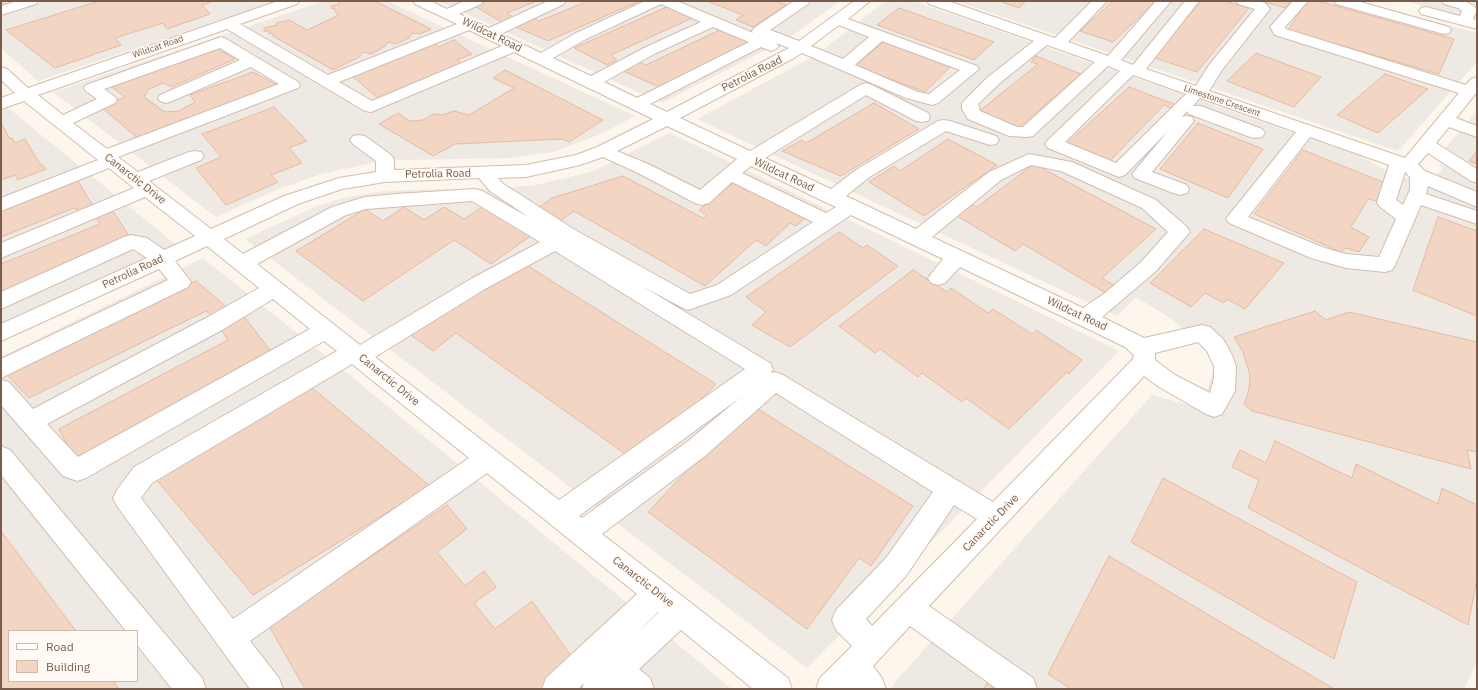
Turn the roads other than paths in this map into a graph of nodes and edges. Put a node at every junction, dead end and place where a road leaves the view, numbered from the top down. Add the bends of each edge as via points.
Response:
1 (31, 1) edge
2 (292, 1) edge
3 (476, 1) edge
4 (559, 1) edge
5 (656, 1) edge
6 (665, 1) edge
7 (803, 1) edge
8 (863, 1) edge
9 (934, 1) edge
10 (1100, 1) edge
11 (1164, 1) edge
12 (1192, 1) edge
13 (1243, 1) edge
14 (1301, 1) edge
15 (1341, 1) edge
16 (1388, 1) edge
17 (1445, 1) edge
18 (1449, 1) edge
19 (435, 5) edge
20 (1, 11) edge
21 (1433, 13) junction
22 (838, 20) junction
23 (714, 21) junction
24 (228, 23) junction
25 (466, 23) junction
26 (1471, 23) edge
27 (1444, 30) dead end
28 (488, 34) junction
29 (879, 36) junction
30 (762, 41) junction
31 (1052, 42) junction
32 (514, 46) junction
33 (795, 51) junction
34 (541, 59) junction
35 (251, 61) junction
36 (1108, 61) junction
37 (844, 66) junction
38 (1134, 70) junction
39 (1, 72) edge
40 (324, 80) junction
41 (592, 83) junction
42 (1473, 86) edge
43 (1201, 93) junction
44 (26, 94) junction
45 (166, 98) dead end
46 (1, 104) edge
47 (637, 104) junction
48 (1195, 110) junction
49 (922, 117) dead end
50 (667, 119) junction
51 (1446, 120) junction
52 (61, 122) junction
53 (1306, 130) junction
54 (1256, 132) dead end
55 (1477, 132) edge
56 (359, 140) dead end
57 (990, 140) dead end
58 (1426, 144) junction
59 (602, 151) junction
60 (105, 156) junction
61 (195, 156) dead end
62 (750, 159) junction
63 (1408, 167) junction
64 (454, 174) junction
65 (488, 174) junction
66 (730, 174) junction
67 (385, 176) junction
68 (1477, 177) edge
69 (141, 184) junction
70 (1180, 189) dead end
71 (1, 192) edge
72 (475, 196) junction
73 (1416, 197) junction
74 (832, 198) junction
75 (1477, 201) edge
76 (1, 205) edge
77 (851, 206) junction
78 (1406, 217) junction
79 (1477, 218) edge
80 (828, 222) junction
81 (210, 238) junction
82 (562, 238) junction
83 (917, 238) junction
84 (1, 251) edge
85 (957, 257) junction
86 (162, 259) junction
87 (243, 263) junction
88 (938, 278) dead end
89 (274, 289) junction
90 (1, 301) edge
91 (1085, 318) junction
92 (326, 330) junction
93 (1, 333) edge
94 (357, 354) junction
95 (1143, 355) joint
96 (1, 369) edge
97 (1, 389) edge
98 (31, 421) junction
99 (1, 457) edge
100 (488, 459) junction
101 (950, 489) junction
102 (559, 515) junction
103 (996, 517) junction
104 (582, 534) junction
105 (657, 594) junction
106 (909, 608) junction
107 (680, 612) junction
108 (230, 638) junction
109 (863, 656) junction
110 (618, 670) junction
111 (191, 689) edge
112 (268, 689) edge
113 (557, 689) edge
114 (597, 689) edge
115 (639, 689) edge
116 (777, 689) edge
117 (831, 689) edge
118 (871, 689) edge
119 (1022, 689) edge

1 - 20 street
2 - 24 street, Wildcat Road
3 - 19 street
4 - 28 street
5 - 34 street via 580,36
6 - 23 street
7 - 33 street via 759,31
8 - 22 street, Petrolia Road
9 - 31 street, Limestone Crescent
10 - 31 street
11 - 36 street
12 - 38 street
13 - 43 street via 1263,9 1215,68
14 - 42 street via 1277,27 1280,32
15 - 27 street
16 - 21 street
17 - 21 street via 1438,2
18 - 26 street via 1470,10
19 - 25 street, Wildcat Road
21 - 26 street
22 - 29 street
22 - 33 street, Petrolia Road
23 - 30 street
23 - 41 street via 651,50
24 - 40 street
24 - 44 street, Wildcat Road
25 - 28 street, Wildcat Road
25 - 40 street
28 - 32 street, Wildcat Road
29 - 37 street
29 - 37 street via 971,68 932,100 912,95
30 - 33 street
30 - 47 street
31 - 36 street, Limestone Crescent
31 - 36 street via 994,80 970,103 974,115 1015,132 1027,132
32 - 34 street, Wildcat Road
32 - 40 street via 371,107
33 - 37 street
33 - 50 street, Petrolia Road
34 - 41 street, Wildcat Road
35 - 45 street
35 - 52 street via 221,42 92,88 109,100
35 - 60 street via 292,85
36 - 38 street, Limestone Crescent
38 - 43 street, Limestone Crescent
38 - 43 street via 1054,144 1119,171
39 - 44 street, Canarctic Drive
41 - 47 street, Wildcat Road
42 - 51 street
43 - 48 street
43 - 53 street, Limestone Crescent
44 - 46 street, Wildcat Road
44 - 52 street, Canarctic Drive
47 - 50 street, Wildcat Road
48 - 54 street
48 - 70 street via 1141,174
49 - 62 street via 866,88
50 - 59 street, Petrolia Road
50 - 62 street, Wildcat Road
51 - 55 street
51 - 58 street
52 - 60 street, Canarctic Drive
53 - 63 street, Limestone Crescent
53 - 78 street via 1236,219 1318,253 1346,261 1385,265
56 - 67 street via 385,159
57 - 74 street via 944,125 862,174
58 - 63 street
58 - 68 street
59 - 65 street, Petrolia Road via 580,160 547,168
59 - 66 street via 702,199
60 - 69 street, Canarctic Drive
60 - 71 street
60 - 76 street
61 - 69 street
62 - 66 street
62 - 74 street, Wildcat Road
63 - 73 street via 1419,190
63 - 75 street, Limestone Crescent
63 - 78 street via 1386,202
64 - 65 street, Petrolia Road
64 - 67 street, Petrolia Road
64 - 72 street via 458,182
65 - 82 street via 488,178 496,187
66 - 80 street
67 - 81 street, Petrolia Road via 339,184 313,192
69 - 81 street, Canarctic Drive
69 - 84 street
72 - 82 street
72 - 87 street via 396,200 350,207 325,217
73 - 78 street
73 - 79 street
74 - 77 street, Wildcat Road
77 - 80 street
77 - 83 street, Wildcat Road
80 - 82 street via 724,290 688,302
81 - 86 street, Petrolia Road
81 - 87 street, Canarctic Drive
82 - 94 street
82 - 102 street via 762,369
83 - 85 street, Wildcat Road
83 - 91 street via 995,176 1029,159 1066,166 1148,204 1180,232 1148,267
85 - 88 street
85 - 91 street, Wildcat Road
86 - 90 street via 140,243 131,242
86 - 93 street, Petrolia Road
86 - 96 street via 181,282
87 - 89 street, Canarctic Drive
89 - 92 street, Canarctic Drive
89 - 98 street via 214,324
91 - 95 street, Wildcat Road via 1132,341
92 - 94 street, Canarctic Drive
92 - 98 street via 77,470 72,468
94 - 100 street, Canarctic Drive
94 - 108 street via 143,475 126,498
95 - 103 street, Canarctic Drive
97 - 98 street
99 - 111 street
100 - 102 street, Canarctic Drive
100 - 108 street
101 - 103 street
101 - 104 street via 775,381 696,449
101 - 109 street via 896,567 846,620
102 - 104 street, Canarctic Drive
103 - 106 street, Canarctic Drive
104 - 105 street, Canarctic Drive
105 - 107 street, Canarctic Drive
105 - 113 street
106 - 109 street, Canarctic Drive
106 - 119 street
107 - 110 street
107 - 116 street, Canarctic Drive
108 - 112 street
109 - 117 street, Canarctic Drive
109 - 118 street
110 - 114 street
110 - 115 street

